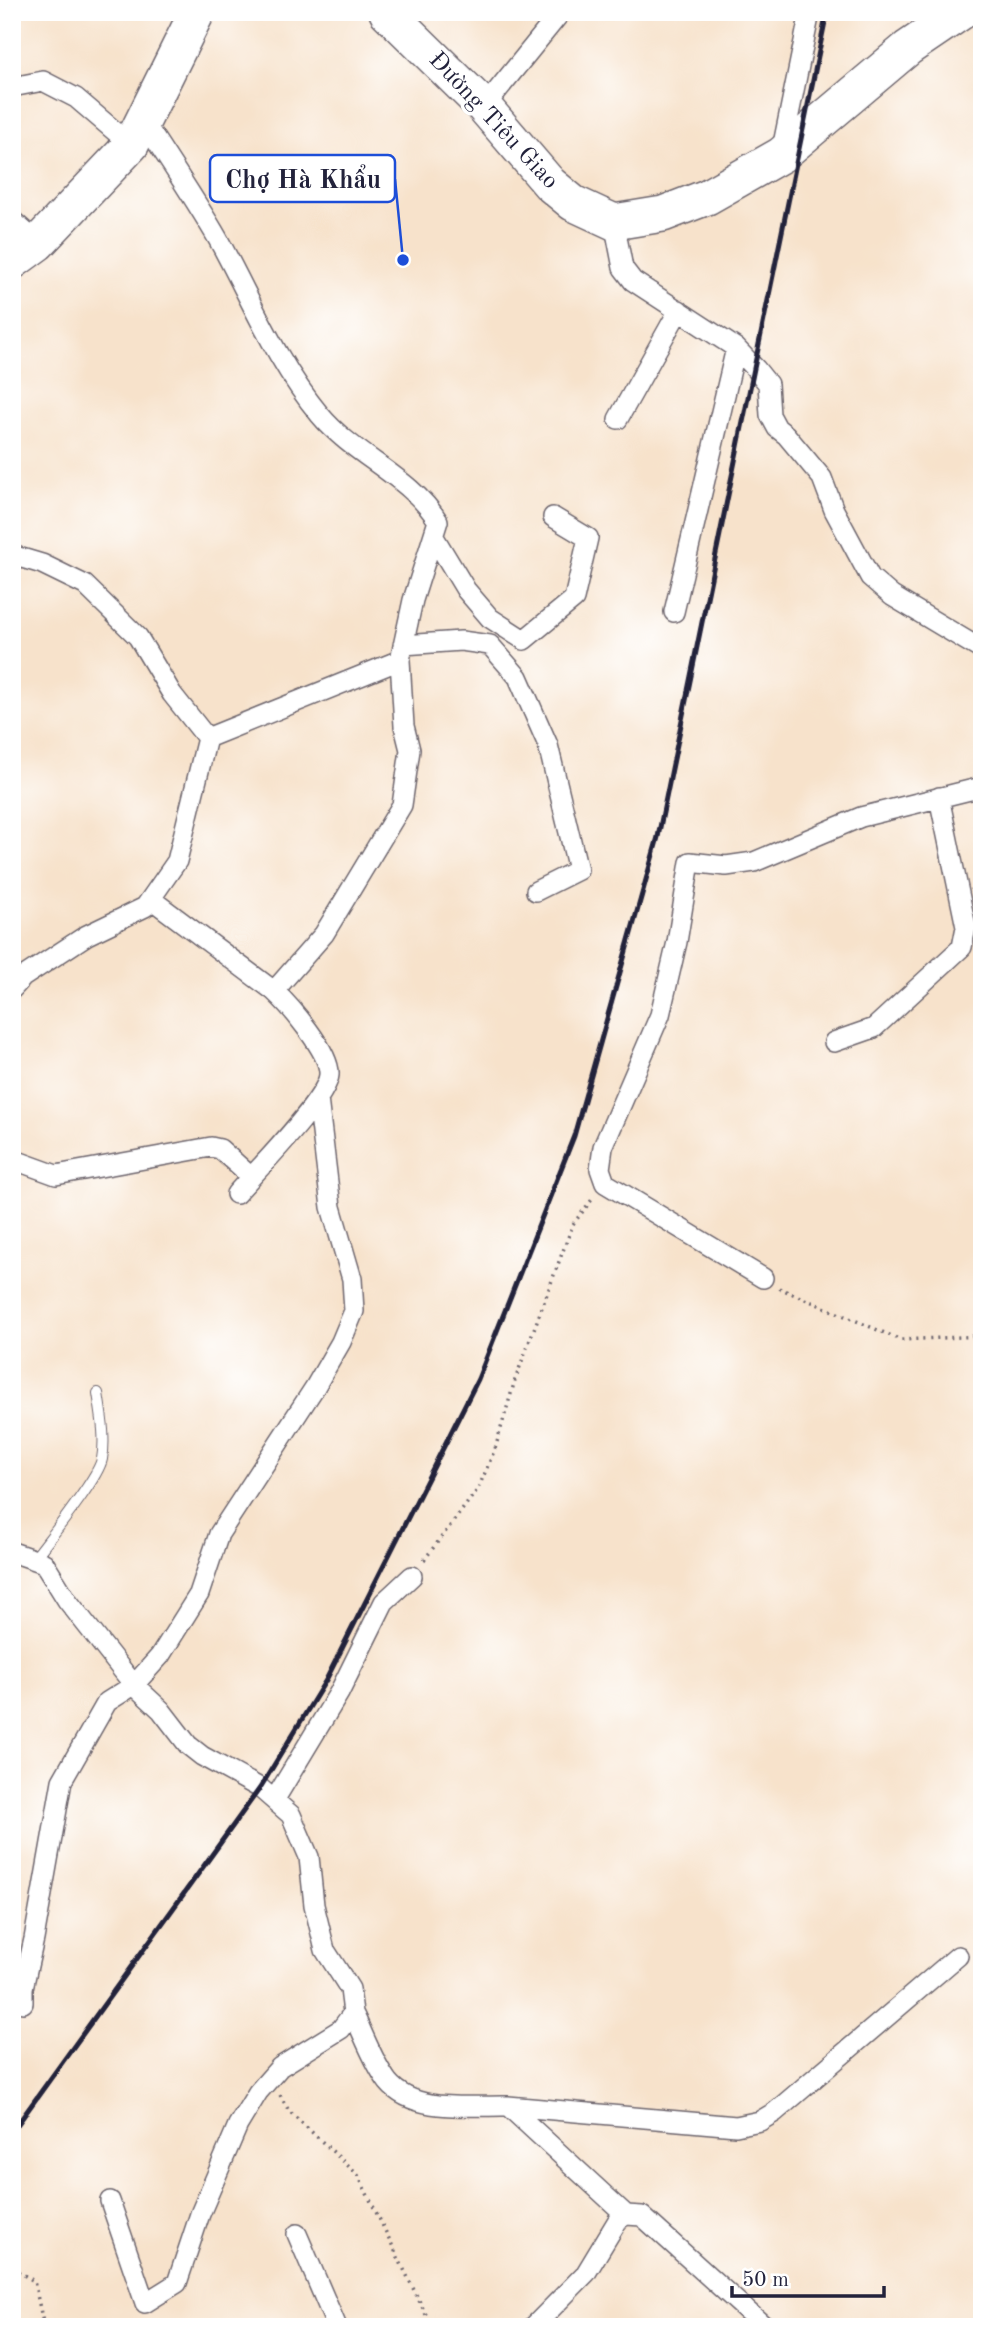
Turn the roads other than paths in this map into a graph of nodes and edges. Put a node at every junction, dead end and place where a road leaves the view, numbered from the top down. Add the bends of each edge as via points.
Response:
1 (197, 12) edge
2 (387, 12) edge
3 (561, 12) edge
4 (810, 12) edge
5 (961, 12) edge
6 (12, 88) edge
7 (484, 107) junction
8 (138, 134) junction
9 (780, 155) junction
10 (12, 220) edge
11 (614, 222) junction
12 (25, 252) edge
13 (679, 310) junction
14 (736, 348) junction
15 (618, 419) dead end
16 (553, 517) dead end
17 (434, 537) junction
18 (12, 555) edge
19 (674, 612) dead end
20 (490, 618) junction
21 (478, 643) junction
22 (982, 650) edge
23 (401, 653) junction
24 (207, 738) junction
25 (982, 787) edge
26 (939, 797) junction
27 (536, 891) dead end
28 (151, 899) junction
29 (12, 989) edge
30 (274, 991) junction
31 (834, 1042) dead end
32 (318, 1099) junction
33 (12, 1159) edge
34 (251, 1177) junction
35 (236, 1194) dead end
36 (762, 1278) road end
37 (98, 1393) dead end
38 (12, 1552) edge
39 (34, 1559) junction
40 (412, 1576) road end
41 (134, 1685) junction
42 (275, 1799) junction
43 (958, 1955) dead end
44 (23, 2003) dead end
45 (353, 2013) junction
46 (508, 2106) junction
47 (110, 2201) dead end
48 (626, 2215) junction
49 (297, 2234) dead end
50 (337, 2327) edge
51 (533, 2327) edge
52 (765, 2327) edge

1 - 8 highway
2 - 7 highway, Đường Tiêu Giao
3 - 7 street
4 - 9 street
5 - 9 highway via 908,48
6 - 8 street via 43,81
7 - 11 highway, Đường Tiêu Giao via 550,184 573,203
8 - 12 highway
8 - 17 street via 217,238 285,368 354,450 425,501 438,521
9 - 11 highway via 707,197 663,214
10 - 12 street
11 - 13 street via 623,268 633,281
13 - 14 street
13 - 15 street
14 - 19 street
14 - 22 street via 768,384 770,415 822,478 870,577 892,596
16 - 20 street via 588,538 573,599 524,640
17 - 20 street via 466,590
17 - 23 street
18 - 24 street via 85,585 138,637 172,694
20 - 21 street
21 - 23 street
21 - 27 street via 490,645 518,677 548,745 561,789 578,870
23 - 24 street
23 - 30 street via 404,726 410,750 402,805 324,934
24 - 28 street via 177,861
25 - 26 street
26 - 31 street via 967,927 962,947 874,1028
26 - 36 street via 861,817 754,862 726,866 690,862 660,1015 603,1147 600,1168 605,1183
28 - 29 street via 145,907 76,942
28 - 30 street
30 - 32 street via 326,1057 329,1076
32 - 34 street
32 - 41 street via 331,1207 352,1279 354,1311 315,1387 219,1534 200,1594 160,1656
33 - 34 street via 56,1175 211,1147 220,1149
34 - 35 street
37 - 39 lane via 102,1460
38 - 39 street
39 - 41 street via 44,1563
40 - 42 street via 384,1602 339,1693
41 - 42 street via 162,1710 188,1745
41 - 44 street via 107,1702 62,1781
42 - 45 street via 291,1815 309,1857 325,1950 350,1989
43 - 46 street via 760,2121 736,2126
45 - 46 street via 387,2080 398,2092 435,2104
45 - 47 street via 341,2029 280,2067 258,2092 238,2124 177,2283 145,2303
46 - 48 street
48 - 51 street via 618,2220 573,2289
48 - 52 street via 642,2216
49 - 50 street

